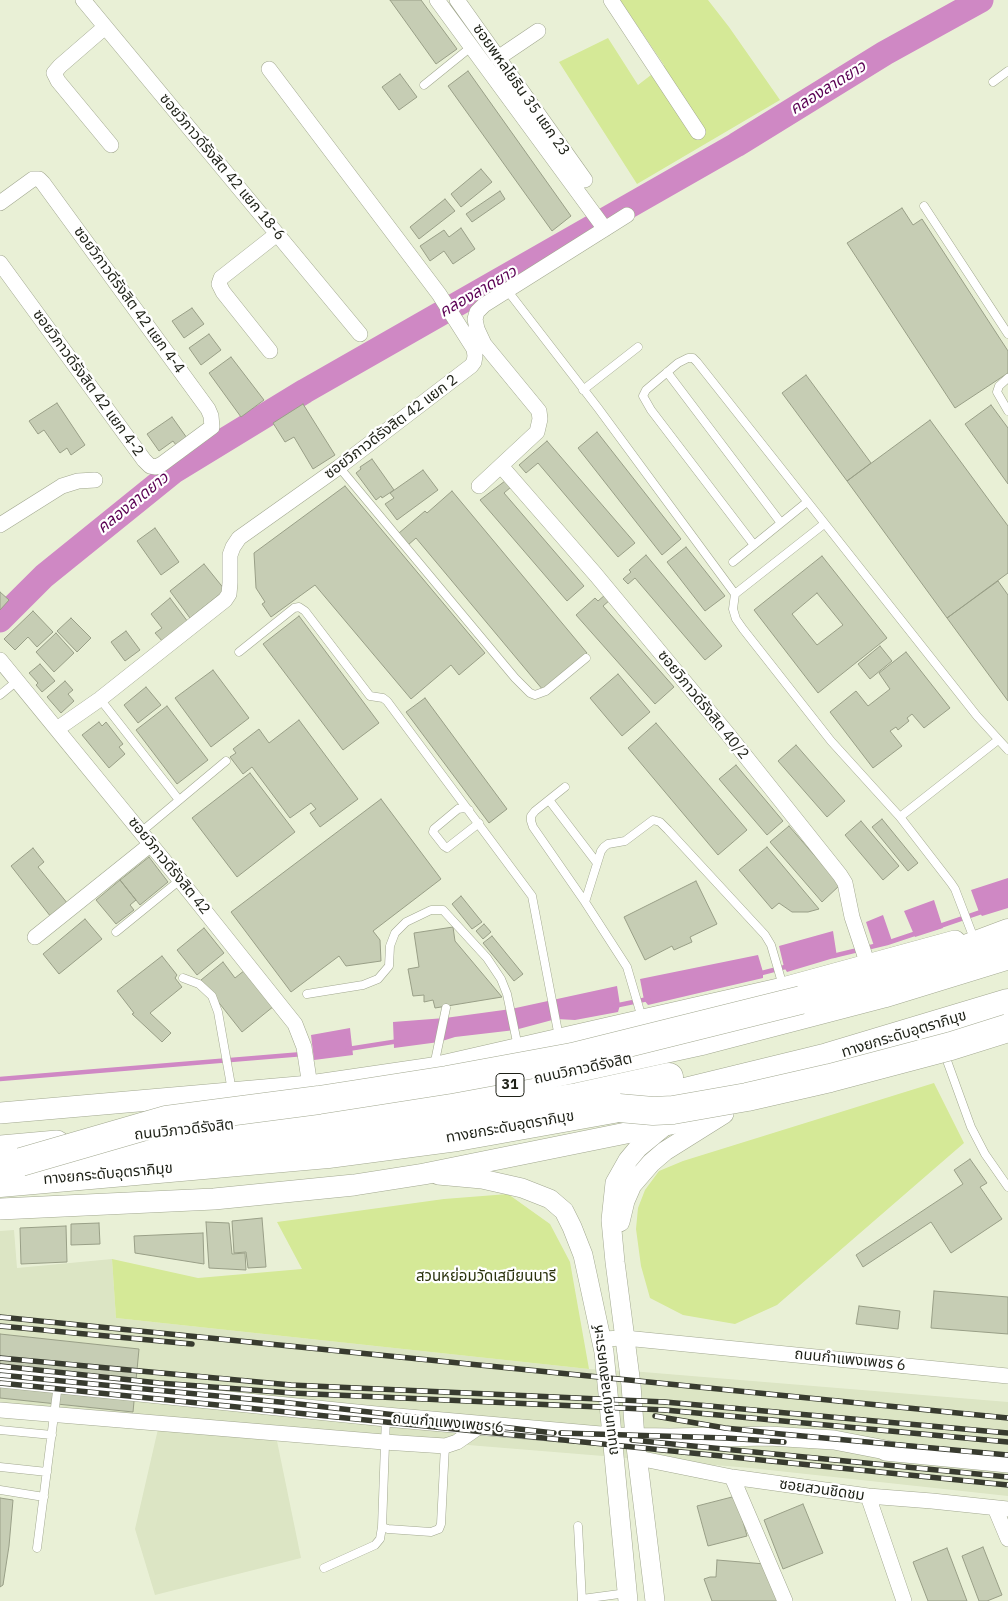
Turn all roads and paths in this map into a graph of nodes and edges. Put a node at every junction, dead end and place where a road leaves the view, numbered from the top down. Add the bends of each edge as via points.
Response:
1 (83, 0) edge
2 (437, 0) edge
3 (457, 0) edge
4 (611, 0) edge
5 (106, 27) junction
6 (538, 31) dead end
7 (471, 47) junction
8 (498, 58) junction
9 (269, 69) dead end
10 (1008, 71) edge
11 (993, 82) dead end
12 (424, 85) dead end
13 (698, 132) dead end
14 (110, 145) dead end
15 (585, 180) dead end
16 (0, 203) edge
17 (924, 206) dead end
18 (627, 215) dead end
19 (603, 227) junction
20 (277, 234) junction
21 (0, 263) edge
22 (507, 290) junction
23 (360, 334) dead end
24 (1008, 334) edge
25 (638, 347) dead end
26 (270, 351) dead end
27 (667, 372) junction
28 (1008, 378) edge
29 (583, 390) junction
30 (1008, 411) edge
31 (212, 427) joint
32 (501, 466) junction
33 (339, 467) junction
34 (95, 480) dead end
35 (479, 486) dead end
36 (807, 502) junction
37 (781, 523) junction
38 (824, 524) junction
39 (0, 525) edge
40 (754, 545) junction
41 (733, 562) dead end
42 (735, 594) junction
43 (239, 652) dead end
44 (586, 658) dead end
45 (0, 660) edge
46 (17, 681) junction
47 (0, 695) edge
48 (100, 699) junction
49 (57, 729) junction
50 (998, 740) junction
51 (1008, 750) edge
52 (226, 761) dead end
53 (565, 787) dead end
54 (179, 800) junction
55 (549, 800) junction
56 (469, 810) junction
57 (900, 817) junction
58 (479, 823) junction
59 (141, 832) junction
60 (151, 844) junction
61 (597, 863) junction
62 (180, 880) junction
63 (584, 902) junction
64 (970, 927) junction
65 (1008, 928) edge
66 (116, 932) dead end
67 (1008, 933) edge
68 (35, 937) dead end
69 (1008, 957) edge
70 (866, 958) junction
71 (183, 978) dead end
72 (1008, 984) edge
73 (788, 986) junction
74 (306, 994) dead end
75 (1008, 1004) edge
76 (446, 1008) dead end
77 (641, 1012) junction
78 (1008, 1028) edge
79 (558, 1030) junction
80 (1008, 1039) edge
81 (517, 1040) junction
82 (440, 1058) junction
83 (946, 1058) junction
84 (526, 1081) junction
85 (310, 1086) junction
86 (232, 1093) junction
87 (619, 1108) junction
88 (0, 1113) edge
89 (724, 1114) junction
90 (666, 1125) junction
91 (7, 1157) edge
92 (424, 1174) junction
93 (0, 1183) edge
94 (1008, 1187) edge
95 (0, 1189) edge
96 (0, 1209) edge
97 (615, 1262) junction
98 (625, 1338) junction
99 (602, 1339) junction
100 (1008, 1376) edge
101 (0, 1378) edge
102 (58, 1384) junction
103 (0, 1410) edge
104 (54, 1416) junction
105 (386, 1417) junction
106 (480, 1426) junction
107 (0, 1430) edge
108 (52, 1435) junction
109 (612, 1437) junction
110 (384, 1442) junction
111 (445, 1446) junction
112 (637, 1449) junction
113 (1008, 1463) edge
114 (0, 1468) edge
115 (47, 1472) junction
116 (732, 1477) junction
117 (0, 1490) edge
118 (868, 1496) junction
119 (44, 1497) junction
120 (1002, 1508) edge
121 (578, 1526) dead end
122 (382, 1528) junction
123 (1008, 1539) edge
124 (37, 1548) dead end
125 (324, 1568) dead end
126 (628, 1597) edge
127 (582, 1600) edge
128 (655, 1601) edge
129 (785, 1601) edge
130 (904, 1601) edge

1 - 5 street, ซอยวิภาวดีรังสิต 42 แยก 18-6
2 - 7 street
3 - 8 street, ซอยพหลโยธิน 35 แยก 23
4 - 13 street
5 - 14 street via 54,73
5 - 20 street, ซอยวิภาวดีรังสิต 42 แยก 18-6
6 - 8 street
7 - 12 lane
7 - 19 street
8 - 15 street, ซอยพหลโยธิน 35 แยก 23
9 - 33 street, ซอยวิภาวดีรังสิต 42 แยก 2 via 439,294 474,350 471,366
10 - 11 lane
16 - 31 street, ซอยวิภาวดีรังสิต 42 แยก 4-4 via 29,181 39,179 43,183 208,410
17 - 24 lane
18 - 19 street
19 - 22 street
20 - 23 street, ซอยวิภาวดีรังสิต 42 แยก 18-6
20 - 26 street via 221,278 219,284
21 - 31 street, ซอยวิภาวดีรังสิต 42 แยก 4-2 via 150,466 162,464
22 - 29 lane
22 - 32 street via 477,312 476,329 484,344 539,411 540,418 537,432
25 - 29 lane
27 - 36 lane via 688,358 698,362
27 - 37 lane
27 - 40 lane via 643,396
28 - 30 lane via 997,392
29 - 42 lane
32 - 35 street
32 - 70 street, ซอยวิภาวดีรังสิต 40/2 via 727,732 840,876
33 - 44 lane via 530,693 546,691
33 - 48 street, ซอยวิภาวดีรังสิต 42 แยก 2 via 239,538 230,555 229,594 225,600
34 - 39 street via 62,486
36 - 37 lane
36 - 38 lane
37 - 40 lane
38 - 42 lane
38 - 50 lane
40 - 41 lane
42 - 57 lane via 733,609 743,630 832,741
43 - 56 lane via 299,607 370,696 387,701
45 - 46 street, ซอยวิภาวดีรังสิต 42
46 - 47 lane
46 - 49 street, ซอยวิภาวดีรังสิต 42
48 - 49 street, ซอยวิภาวดีรังสิต 42 แยก 2
48 - 54 lane
49 - 59 street, ซอยวิภาวดีรังสิต 42
50 - 51 lane
50 - 57 lane
52 - 54 lane
53 - 55 lane
54 - 59 lane
55 - 61 lane
55 - 63 lane via 531,816 533,827
56 - 58 lane
56 - 58 lane via 458,809 433,832 447,848
57 - 64 lane via 955,889
58 - 79 lane via 532,896
59 - 60 street, ซอยวิภาวดีรังสิต 42
60 - 62 street, ซอยวิภาวดีรังสิต 42
60 - 68 street
61 - 63 lane
61 - 73 lane via 608,844 625,841 653,820 660,822 766,935
62 - 66 lane
62 - 85 street, ซอยวิภาวดีรังสิต 42 via 295,1024 305,1052
63 - 77 lane via 622,957 632,978
64 - 65 main road, 31
64 - 70 main road, 31
67 - 73 highway via 928,963
69 - 84 highway, ถนนวิภาวดีรังสิต / 31 via 884,996 714,1040
70 - 73 main road, 31
71 - 86 lane via 199,984 212,996 218,1012
72 - 91 highway, ทางยกระดับอุตราภิมุข / 31, bridge via 816,1042 578,1097 343,1130
73 - 77 main road, 31
73 - 91 highway, bridge via 552,1060 329,1099 166,1120
74 - 81 lane via 363,985 378,979 389,966 390,946 395,933 406,922 431,910 444,910 487,958 501,979 508,994
75 - 87 highway, ทางยกระดับอุตราภิมุข via 828,1057
75 - 95 highway via 698,1098 462,1145 332,1160
76 - 82 lane
77 - 79 main road, 31
78 - 87 highway, bridge via 840,1076 747,1097 673,1110
79 - 81 main road, 31
80 - 83 main road
81 - 82 main road, 31
82 - 84 highway
82 - 85 main road, 31
83 - 89 main road via 823,1092
83 - 94 lane via 971,1127 984,1154
84 - 91 highway, ถนนวิภาวดีรังสิต / 31 via 451,1100 20,1147
85 - 86 main road, 31
86 - 88 main road, 31
87 - 93 highway, ทางยกระดับอุตราภิมุข via 457,1137 328,1154
89 - 90 main road
89 - 97 street via 665,1151 632,1185 620,1216
90 - 92 main road
90 - 97 street, ถนนเทศบาลสงเคราะห์ via 638,1148 615,1183 611,1220
92 - 96 main road via 345,1186 214,1199
92 - 99 street, ถนนเทศบาลสงเคราะห์ via 482,1179 522,1188 550,1199 564,1212 583,1255
97 - 98 street, ถนนเทศบาลสงเคราะห์
98 - 99 street, ถนนกำแพงเพชร 6
98 - 100 street, ถนนกำแพงเพชร 6
98 - 112 street, ถนนเทศบาลสงเคราะห์
99 - 109 street, ถนนเทศบาลสงเคราะห์
101 - 102 street, ถนนกำแพงเพชร 6
102 - 104 lane
102 - 105 street, ถนนกำแพงเพชร 6
103 - 104 street
104 - 108 lane
104 - 110 street
105 - 106 street, ถนนกำแพงเพชร 6
105 - 110 lane
106 - 109 street, ถนนกำแพงเพชร 6
106 - 111 street
107 - 108 lane
108 - 115 lane
109 - 112 street, ถนนกำแพงเพชร 6
109 - 126 street, ถนนเทศบาลสงเคราะห์
110 - 111 street
110 - 122 lane
111 - 122 lane via 442,1524 439,1529 431,1532
112 - 113 street, ถนนกำแพงเพชร 6 via 769,1436 834,1440 896,1452
112 - 116 street, ซอยสวนชิดชม
112 - 128 street, ถนนเทศบาลสงเคราะห์
114 - 115 lane
115 - 119 lane
116 - 118 street, ซอยสวนชิดชม
116 - 129 street
117 - 119 lane
118 - 120 street, ซอยสวนชิดชม
118 - 130 street
119 - 124 lane
120 - 123 street
121 - 127 lane
122 - 125 lane via 375,1545
126 - 127 lane

